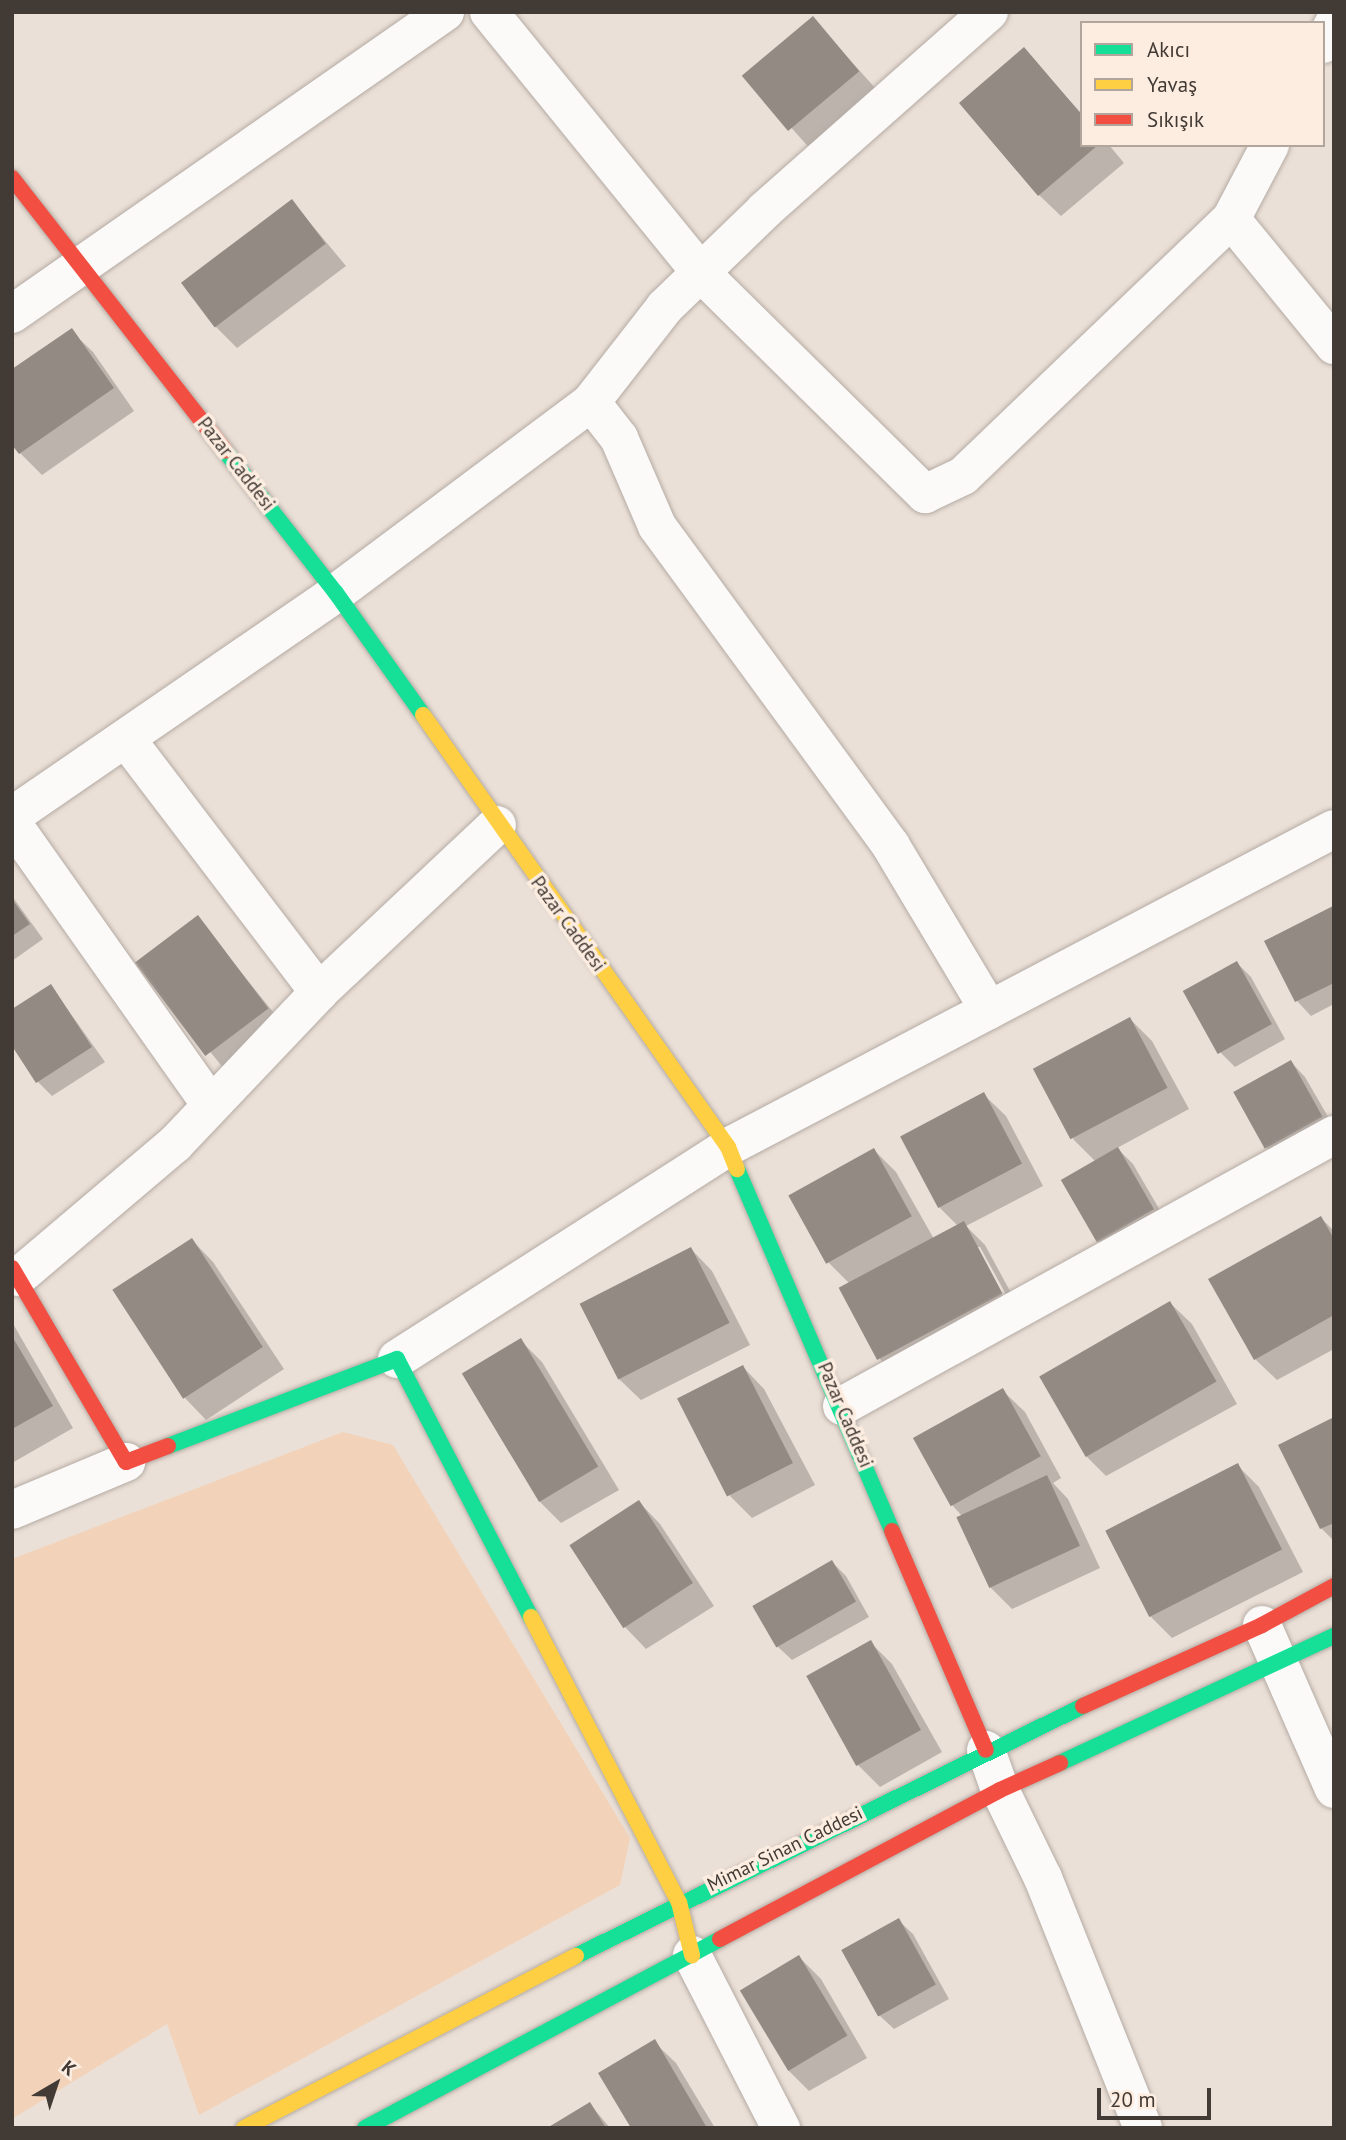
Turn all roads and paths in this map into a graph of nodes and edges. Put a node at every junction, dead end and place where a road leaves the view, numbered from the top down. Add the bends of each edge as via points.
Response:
1 (445, 12) edge
2 (489, 12) edge
3 (989, 12) edge
4 (1334, 23) edge
5 (1325, 40) edge
6 (1269, 147) edge
7 (12, 177) edge
8 (1231, 219) junction
9 (82, 266) junction
10 (701, 273) junction
11 (12, 314) edge
12 (1334, 345) edge
13 (591, 402) junction
14 (336, 593) junction
15 (127, 740) junction
16 (12, 816) edge
17 (12, 823) edge
18 (497, 825) junction
19 (1334, 829) edge
20 (319, 992) junction
21 (989, 1010) junction
22 (211, 1105) junction
23 (1334, 1135) edge
24 (728, 1147) junction
25 (15, 1272) edge
26 (397, 1359) junction
27 (842, 1406) junction
28 (126, 1462) junction
29 (12, 1510) edge
30 (1334, 1586) edge
31 (1262, 1625) junction
32 (1334, 1636) edge
33 (1279, 1665) junction
34 (986, 1750) junction
35 (1334, 1789) edge
36 (1000, 1790) junction
37 (679, 1902) junction
38 (692, 1955) junction
39 (244, 2128) edge
40 (365, 2128) edge
41 (781, 2128) edge
42 (1143, 2128) edge

1 - 9 street
2 - 10 street
3 - 10 street
4 - 5 street
6 - 8 street
7 - 9 main road, Pazar Caddesi
8 - 10 street via 963,476 925,494
8 - 12 street
9 - 11 street
9 - 14 main road, Pazar Caddesi
10 - 13 street via 665,307
13 - 14 street
13 - 21 street via 619,438 657,526 891,846
14 - 15 street
14 - 18 main road, Pazar Caddesi
15 - 16 street
15 - 20 street
17 - 22 street
18 - 20 street
18 - 24 main road, Pazar Caddesi
19 - 21 street
20 - 22 street
21 - 24 street
22 - 25 street via 175,1144
23 - 27 street
24 - 26 street
24 - 27 main road, Pazar Caddesi
25 - 28 main road
26 - 28 main road
26 - 37 main road
27 - 34 main road, Pazar Caddesi
28 - 29 street
30 - 31 main road, Mimar Sinan Caddesi
31 - 33 street
31 - 34 main road, Mimar Sinan Caddesi
32 - 33 main road
33 - 35 street
33 - 36 main road
34 - 36 street
34 - 37 main road, Mimar Sinan Caddesi
36 - 38 main road
36 - 42 street via 1043,1878
37 - 38 main road
37 - 39 main road, Mimar Sinan Caddesi
38 - 40 main road
38 - 41 street

